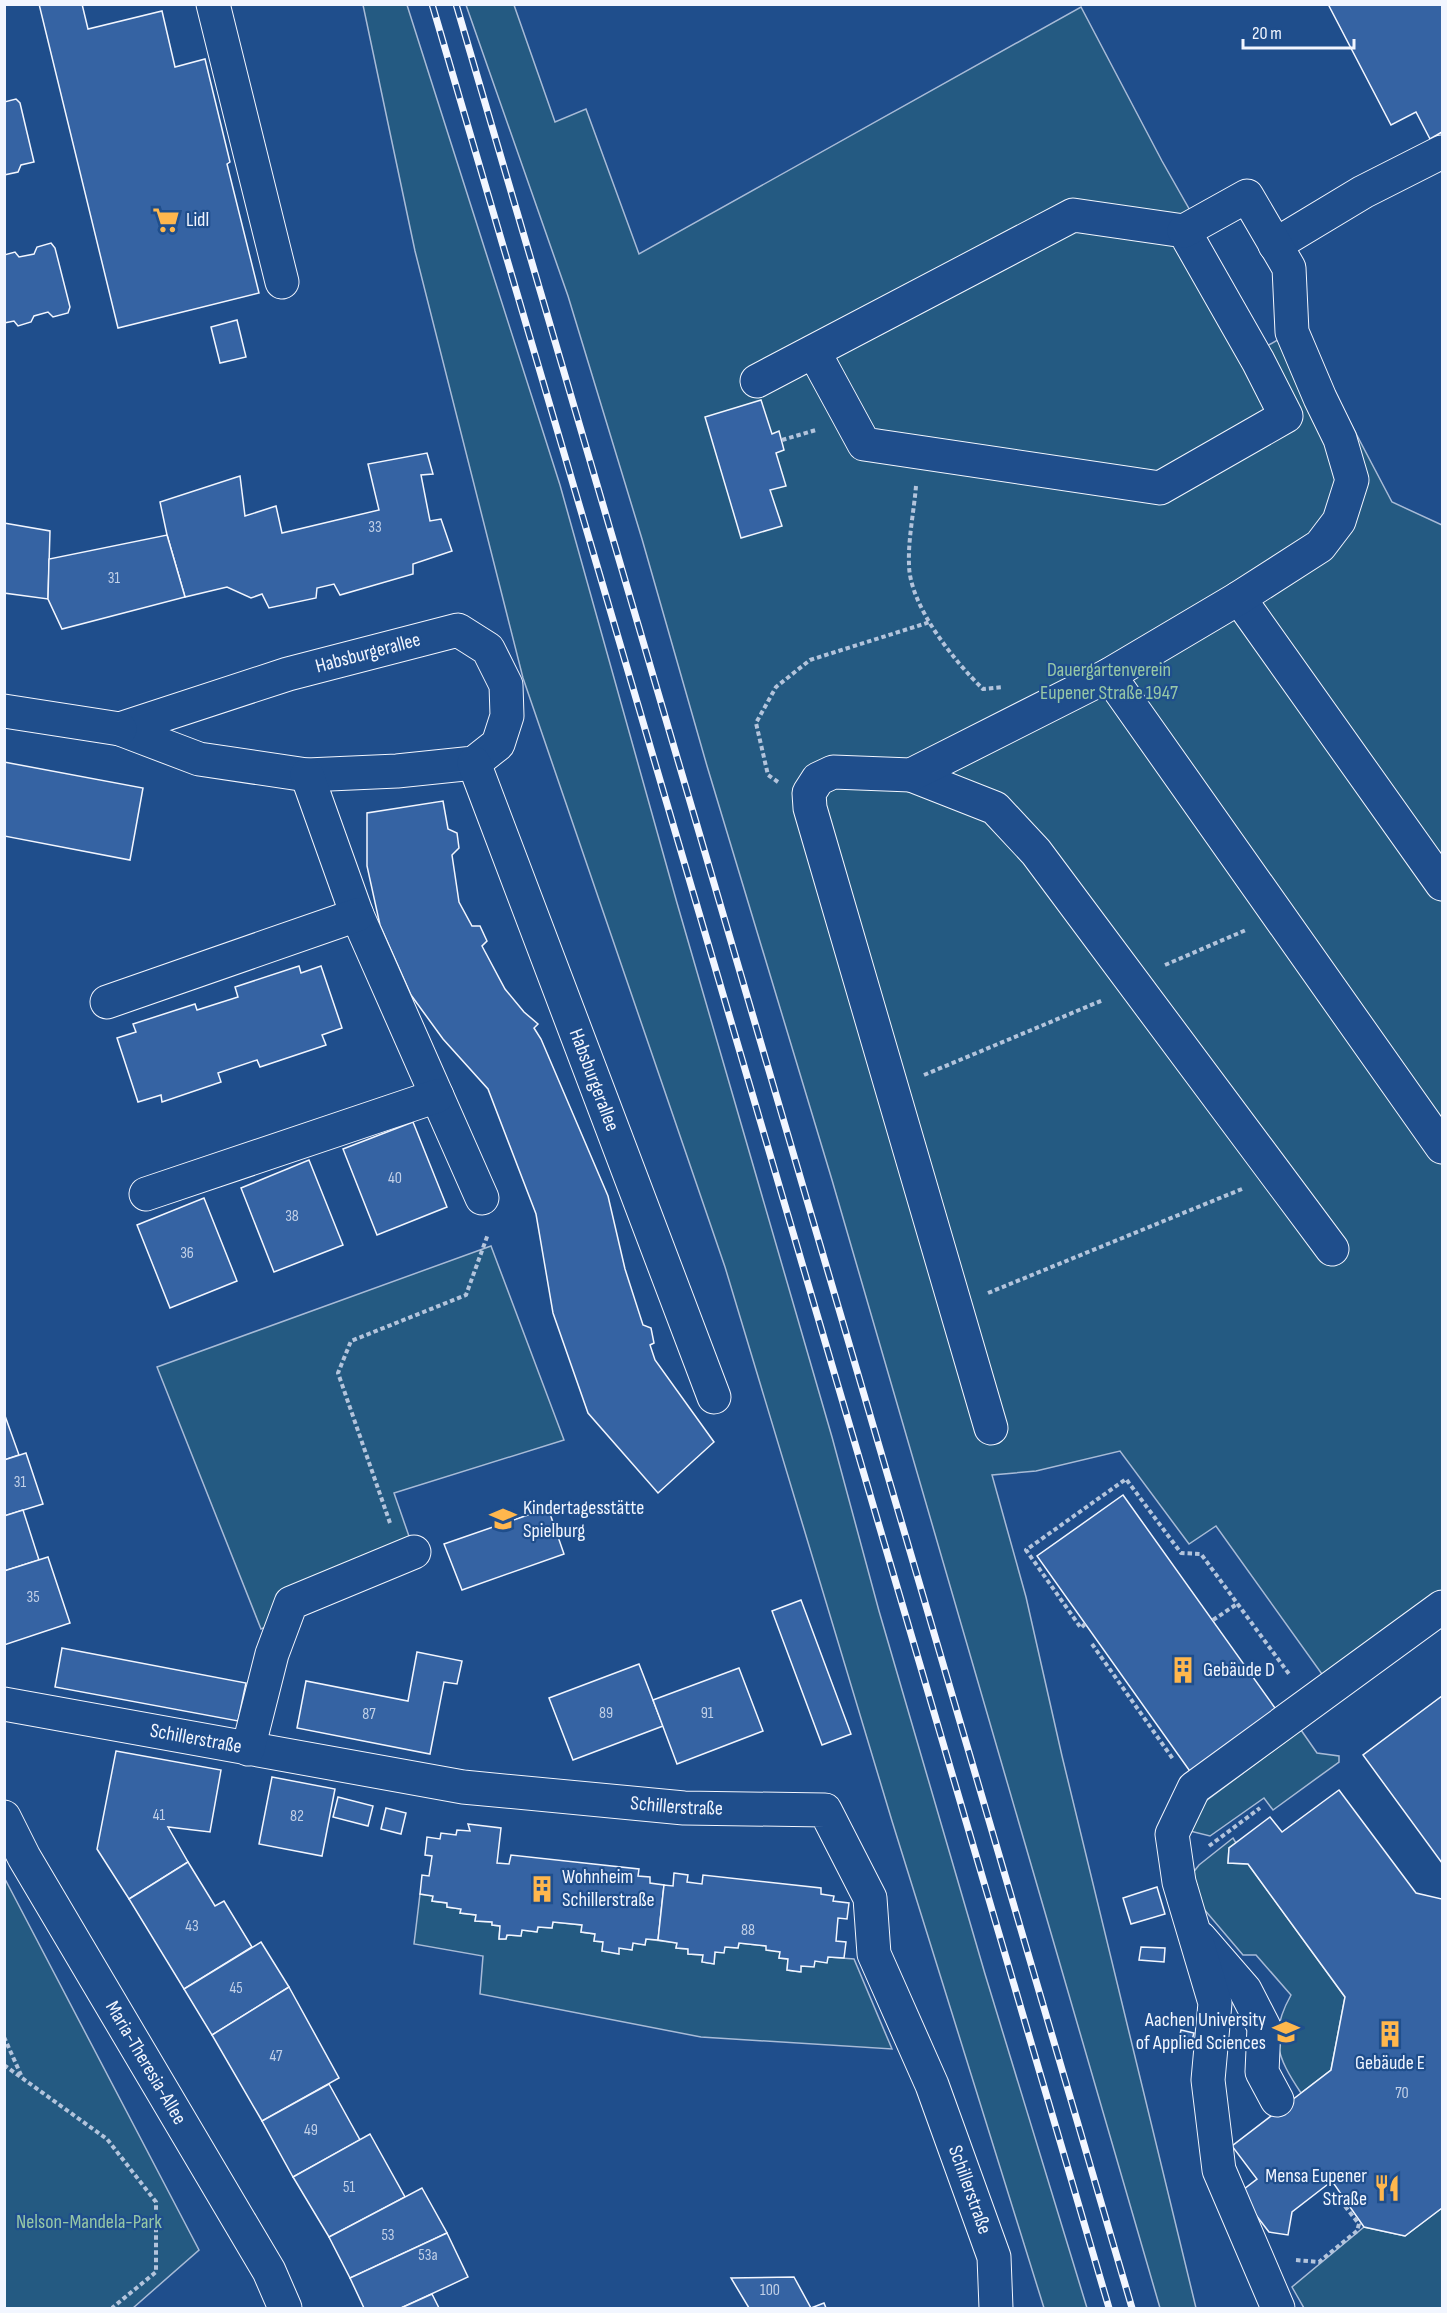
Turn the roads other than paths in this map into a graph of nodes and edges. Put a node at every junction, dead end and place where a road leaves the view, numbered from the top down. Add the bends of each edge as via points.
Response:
1 (213, 4) edge
2 (1443, 152) edge
3 (1184, 231) junction
4 (1275, 244) junction
5 (282, 282) dead end
6 (814, 352) junction
7 (757, 381) dead end
8 (1239, 598) junction
9 (1109, 675) junction
10 (4, 711) edge
11 (120, 729) junction
12 (474, 763) junction
13 (308, 775) junction
14 (911, 776) junction
15 (1443, 884) edge
16 (357, 915) junction
17 (107, 1002) dead end
18 (438, 1096) junction
19 (1443, 1147) edge
20 (146, 1194) dead end
21 (482, 1198) road end
22 (1332, 1249) dead end
23 (714, 1397) dead end
24 (991, 1428) dead end
25 (414, 1552) dead end
26 (1443, 1607) edge
27 (4, 1704) edge
28 (248, 1749) junction
29 (4, 1817) edge
30 (1193, 1931) junction
31 (1277, 2100) dead end
32 (1272, 2294) edge
33 (285, 2308) edge
34 (996, 2308) edge

1 - 5 street
2 - 4 street via 1363,192
3 - 4 street via 1247,196
3 - 6 street via 1073,215
3 - 6 street via 1286,416 1160,488 864,444
4 - 8 street via 1289,268 1292,332 1340,439 1352,480 1339,521 1320,546
6 - 7 street
8 - 9 street
8 - 15 street
9 - 14 street
9 - 19 street
10 - 11 street, Habsburgerallee
11 - 12 street, Habsburgerallee via 288,674 458,630 488,649 506,685 507,716 498,744
11 - 13 street, Habsburgerallee via 199,759
12 - 13 street, Habsburgerallee
12 - 23 street, Habsburgerallee
13 - 16 street
14 - 22 street via 995,808 1036,852
14 - 24 street via 833,772 818,779 809,793 810,808
16 - 17 street
16 - 18 street
18 - 20 street
18 - 21 street
25 - 28 street via 291,1603 272,1654
26 - 30 street via 1194,1788 1172,1834
27 - 28 street, Schillerstraße
28 - 34 street, Schillerstraße via 463,1787 684,1808 825,1810 870,1898 874,1954 932,2085 994,2257
29 - 33 street, Maria-Theresia-Allee via 269,2271
30 - 31 street via 1245,1990 1264,2027 1262,2072
30 - 32 street via 1215,2003 1208,2080 1219,2170

